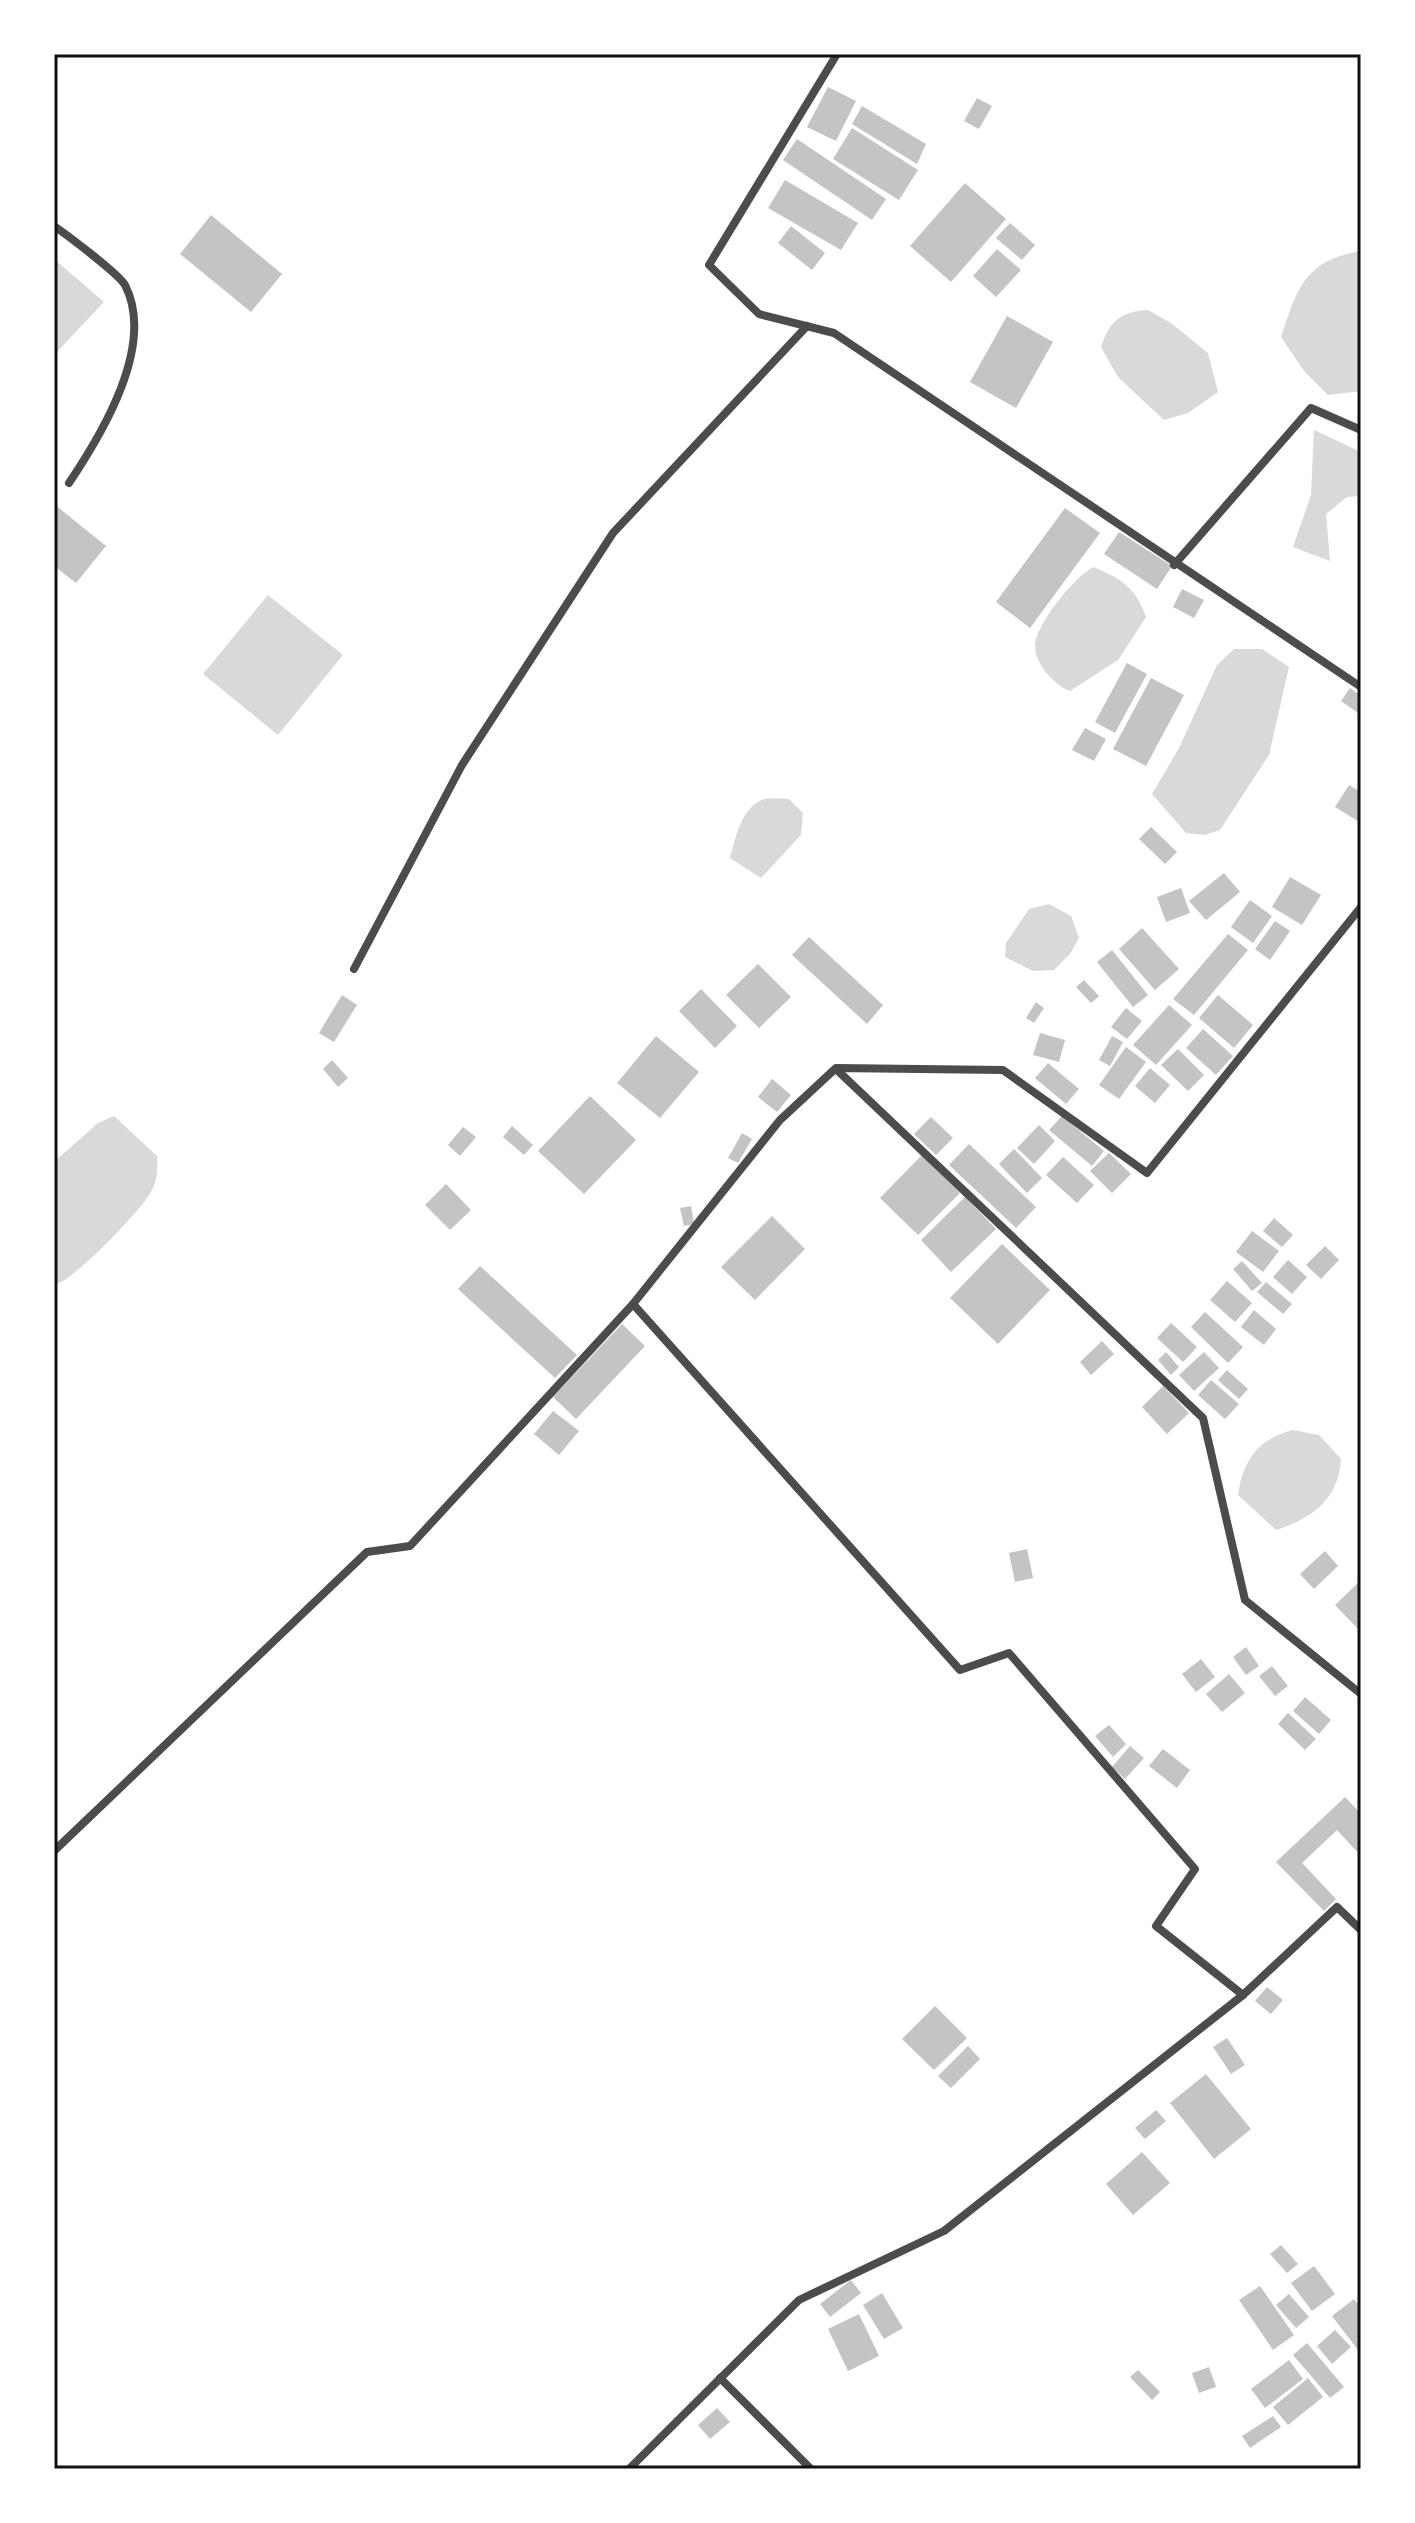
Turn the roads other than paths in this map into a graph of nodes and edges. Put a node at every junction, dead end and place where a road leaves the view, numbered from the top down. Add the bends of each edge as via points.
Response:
1 (837, 54) edge
2 (54, 226) edge
3 (807, 326) junction
4 (1361, 430) edge
5 (69, 483) dead end
6 (1174, 565) junction
7 (1361, 687) edge
8 (1361, 907) edge
9 (354, 969) dead end
10 (836, 1068) junction
11 (633, 1304) junction
12 (1361, 1694) edge
13 (54, 1851) edge
14 (1361, 1930) edge
15 (1243, 1995) junction
16 (720, 2378) junction
17 (629, 2469) edge
18 (811, 2469) edge

1 - 3 street via 709,265 759,314
2 - 5 street via 124,284 136,335 103,432
3 - 6 street via 834,333
3 - 9 street via 613,533 462,765
4 - 6 street via 1311,408
6 - 7 street
8 - 10 street via 1147,1173 1003,1070
10 - 11 street via 780,1120
10 - 12 street via 1203,1418 1245,1600
11 - 13 street via 410,1546 367,1552
11 - 15 street via 960,1670 1009,1653 1195,1869 1156,1926
14 - 15 street via 1337,1907
15 - 16 street via 944,2231 799,2300
16 - 17 street
16 - 18 street

